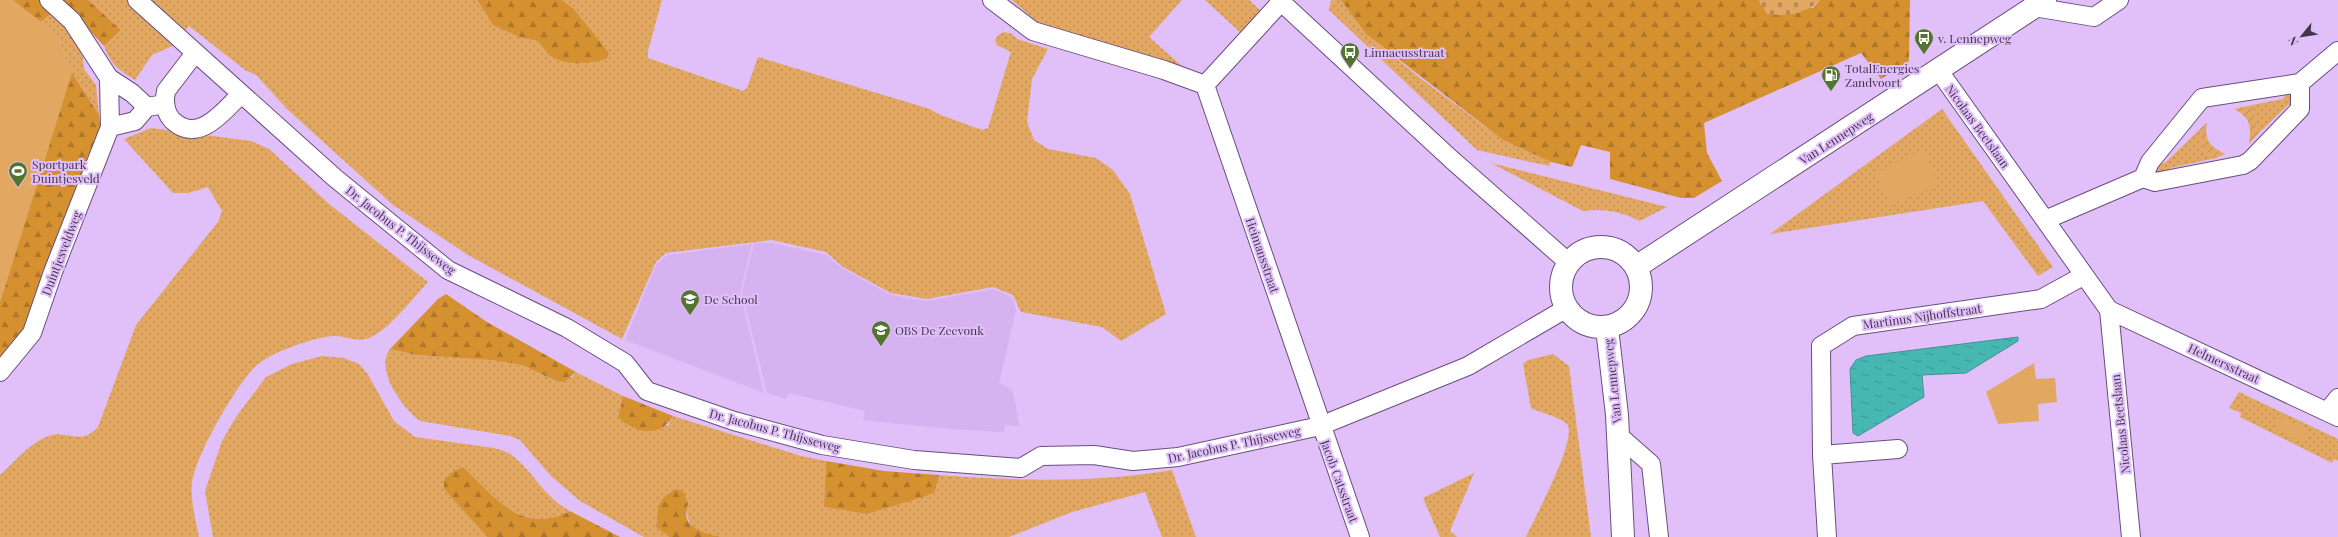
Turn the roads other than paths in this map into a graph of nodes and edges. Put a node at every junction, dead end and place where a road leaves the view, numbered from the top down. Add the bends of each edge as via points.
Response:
1 (49, 0) edge
2 (137, 0) edge
3 (992, 0) edge
4 (2119, 0) edge
5 (1280, 1) edge
6 (2039, 2) edge
7 (2338, 51) edge
8 (195, 52) junction
9 (1939, 71) junction
10 (108, 78) junction
11 (2300, 83) junction
12 (1205, 85) junction
13 (241, 94) junction
14 (156, 105) junction
15 (110, 127) junction
16 (2143, 178) junction
17 (2046, 220) junction
18 (1569, 262) junction
19 (1636, 267) junction
20 (2083, 276) junction
21 (1567, 308) junction
22 (2109, 310) junction
23 (1607, 328) junction
24 (0, 372) edge
25 (2335, 409) edge
26 (1320, 426) junction
27 (1618, 435) junction
28 (1898, 449) dead end
29 (1822, 455) junction
30 (1360, 537) edge
31 (1623, 537) edge
32 (1659, 537) edge
33 (1827, 537) edge
34 (2132, 537) edge

1 - 10 street, Duintjesveldweg via 72,21
2 - 8 street, Dr. Jacobus P. Thijsseweg
3 - 12 street via 1033,31 1164,70
4 - 6 street, Van Lennepweg via 2094,17
5 - 12 street
5 - 18 street via 1451,159
6 - 9 main road, Van Lennepweg
7 - 11 street
8 - 13 street, Dr. Jacobus P. Thijsseweg
8 - 14 street
9 - 17 street, Nicolaas Beetslaan
9 - 19 main road, Van Lennepweg
10 - 14 street, Duintjesveldweg
10 - 15 street, Duintjesveldweg
11 - 16 street via 2202,98 2150,162
11 - 16 street via 2300,109 2250,161 2243,165 2155,182
12 - 26 street, Heimansstraat
13 - 14 street, Duintjesveldweg via 212,122 200,128 186,128 176,124
13 - 26 street, Dr. Jacobus P. Thijsseweg via 335,178 448,270 574,332 625,363 647,391 734,421 822,446 914,460 1021,468 1041,456 1094,455 1133,461 1178,457
14 - 15 street via 135,120
15 - 24 street, Duintjesveldweg via 32,333
16 - 17 street
17 - 20 street, Nicolaas Beetslaan
18 - 19 main road via 1583,251 1599,247 1621,252
18 - 21 main road via 1561,285 1562,297
19 - 23 main road via 1642,285 1639,303 1628,318
20 - 22 street, Nicolaas Beetslaan
20 - 29 street, Martinus Nijhoffstraat via 2041,299 1853,326 1821,346
21 - 23 main road via 1581,322 1593,327
21 - 26 street, Dr. Jacobus P. Thijsseweg via 1468,366
22 - 25 street, Helmersstraat
22 - 34 street, Nicolaas Beetslaan
23 - 27 main road, Van Lennepweg
26 - 30 street, Jacob Catsstraat
27 - 31 main road, Van Lennepweg
27 - 32 street, Van Lennepweg via 1651,464
28 - 29 street
29 - 33 street, Martinus Nijhoffstraat

